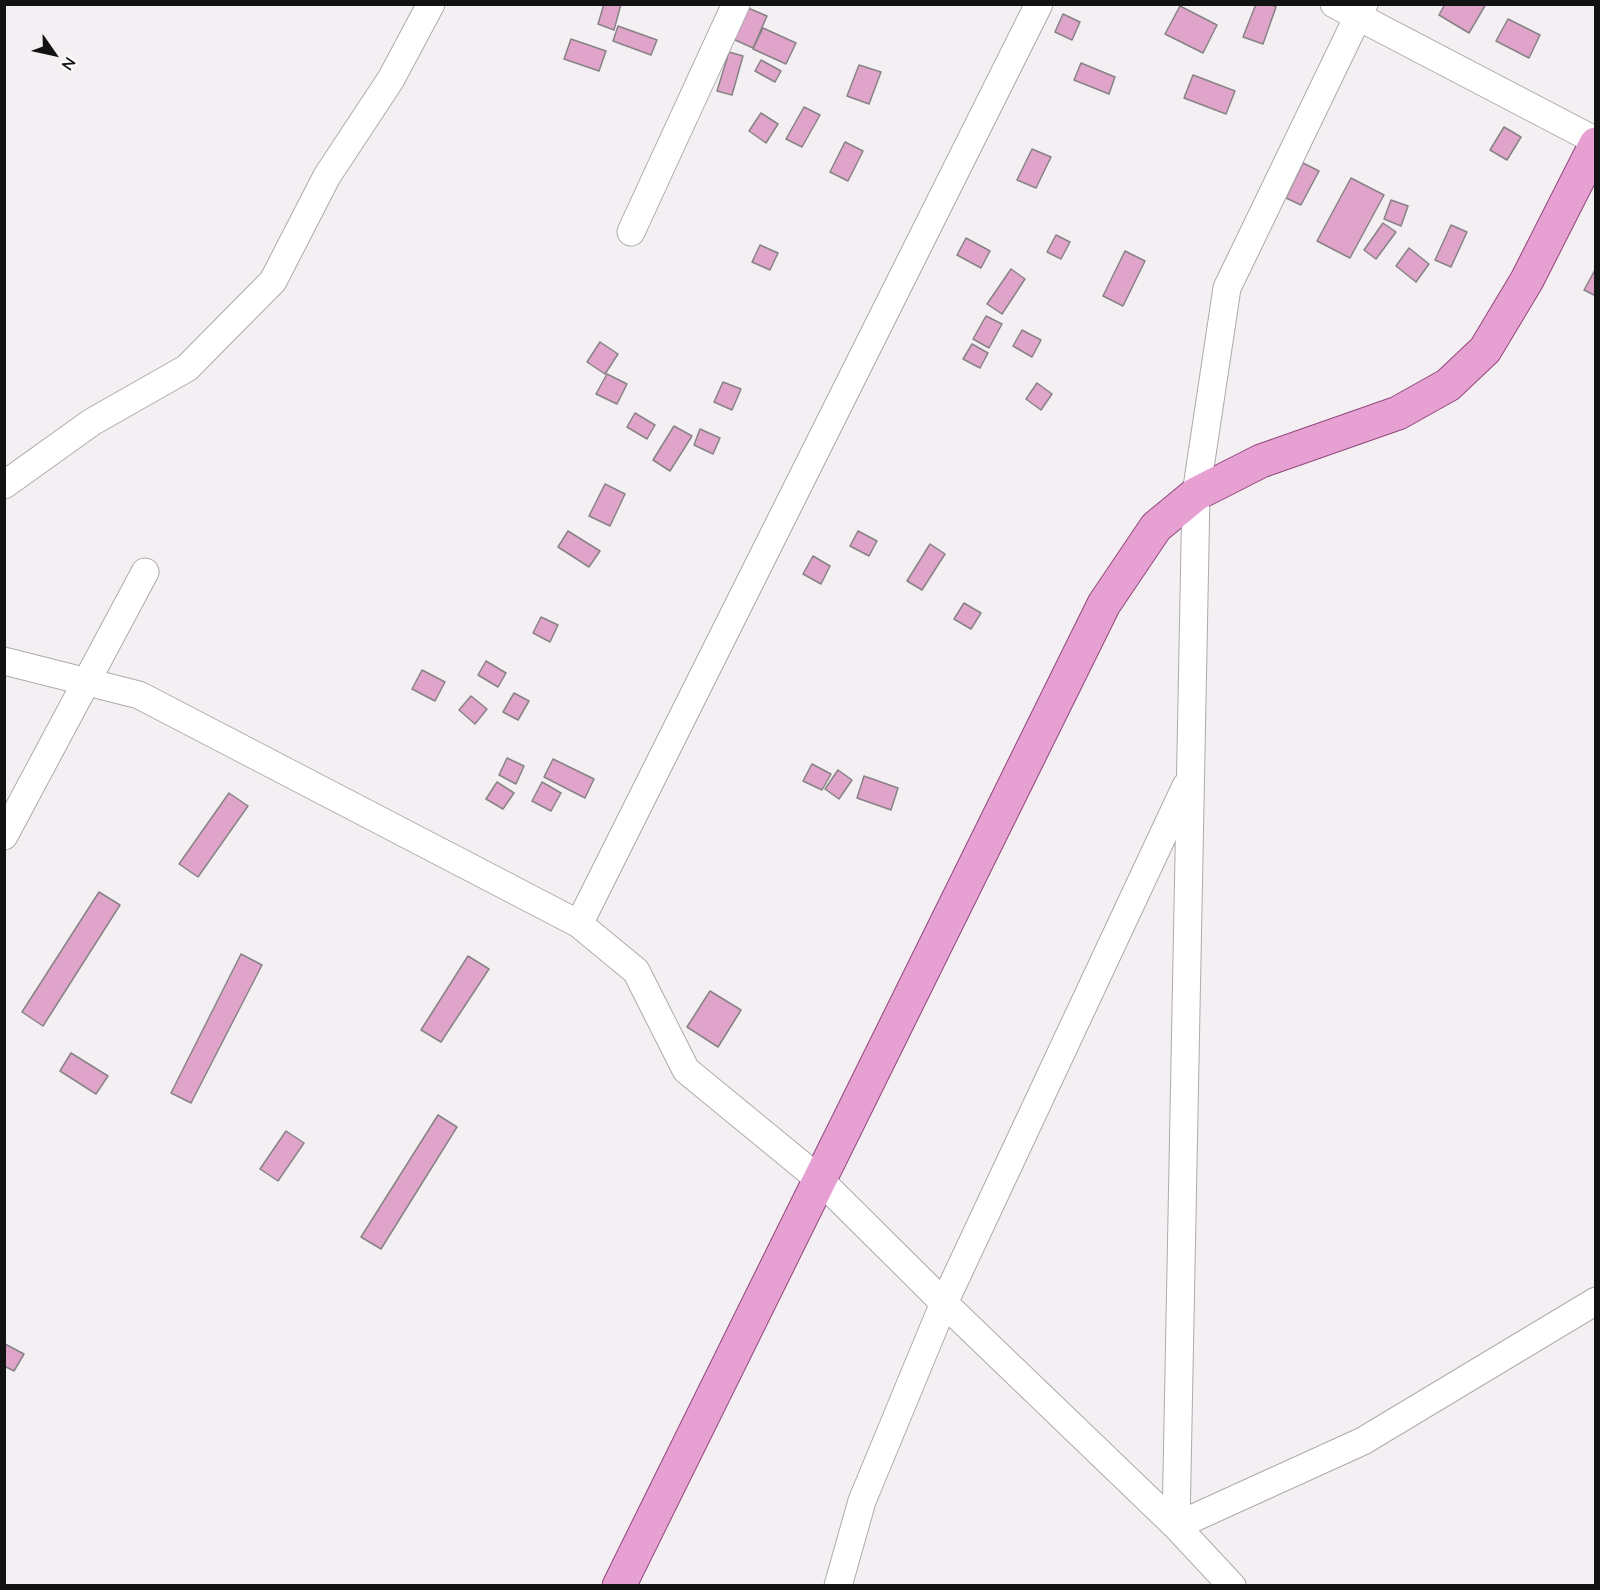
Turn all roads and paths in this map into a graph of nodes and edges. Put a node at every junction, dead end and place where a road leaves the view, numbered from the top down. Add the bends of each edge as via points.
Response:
1 (431, 4) edge
2 (736, 4) edge
3 (1039, 4) edge
4 (1334, 4) edge
5 (1361, 11) edge
6 (1596, 142) edge
7 (631, 232) dead end
8 (4, 485) edge
9 (1196, 494) junction
10 (145, 572) dead end
11 (4, 661) edge
12 (85, 681) junction
13 (1191, 777) junction
14 (4, 836) edge
15 (579, 924) junction
16 (820, 1180) junction
17 (1596, 1301) edge
18 (944, 1303) junction
19 (1176, 1526) junction
20 (619, 1586) edge
21 (838, 1586) edge
22 (1232, 1586) edge

1 - 8 street via 391,79 327,176 273,281 188,368 92,422
2 - 7 street
3 - 15 street
4 - 5 street
5 - 6 street
5 - 9 street via 1227,288
6 - 9 main road via 1527,280 1485,350 1448,385 1398,413 1261,461
9 - 13 street
9 - 16 main road via 1156,527 1104,604
10 - 12 street
11 - 12 street
12 - 14 street
12 - 15 street via 139,695
13 - 18 street
13 - 19 street
15 - 16 street via 636,971 686,1070
16 - 18 street
16 - 20 main road
17 - 19 street via 1363,1441
18 - 19 street
18 - 21 street via 862,1501
19 - 22 street

